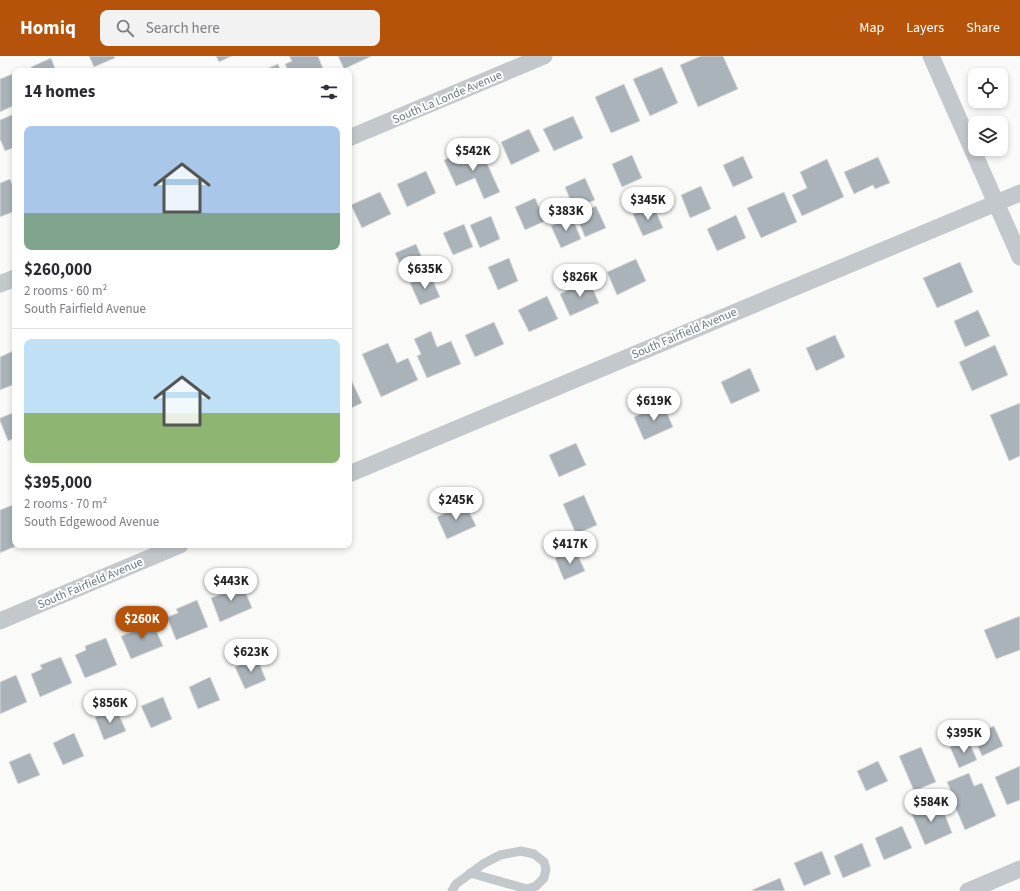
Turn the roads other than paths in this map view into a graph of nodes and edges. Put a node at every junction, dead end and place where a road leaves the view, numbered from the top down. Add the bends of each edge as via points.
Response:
1 (544, 56) edge
2 (931, 56) edge
3 (352, 137) edge
4 (1020, 193) edge
5 (996, 203) junction
6 (1020, 257) edge
7 (12, 279) edge
8 (0, 284) edge
9 (352, 473) edge
10 (173, 548) edge
11 (0, 621) edge
12 (1020, 869) edge
13 (470, 873) junction
14 (452, 891) edge
15 (968, 891) edge

1 - 3 street, South La Londe Avenue
2 - 5 street
4 - 5 street, South Fairfield Avenue
5 - 6 street
5 - 9 street, South Fairfield Avenue
7 - 8 street
10 - 11 street, South Fairfield Avenue
12 - 15 street
13 - 13 lane via 500,855 521,851 534,854 544,862 546,869 544,878 536,886 527,888
13 - 14 lane via 456,884

